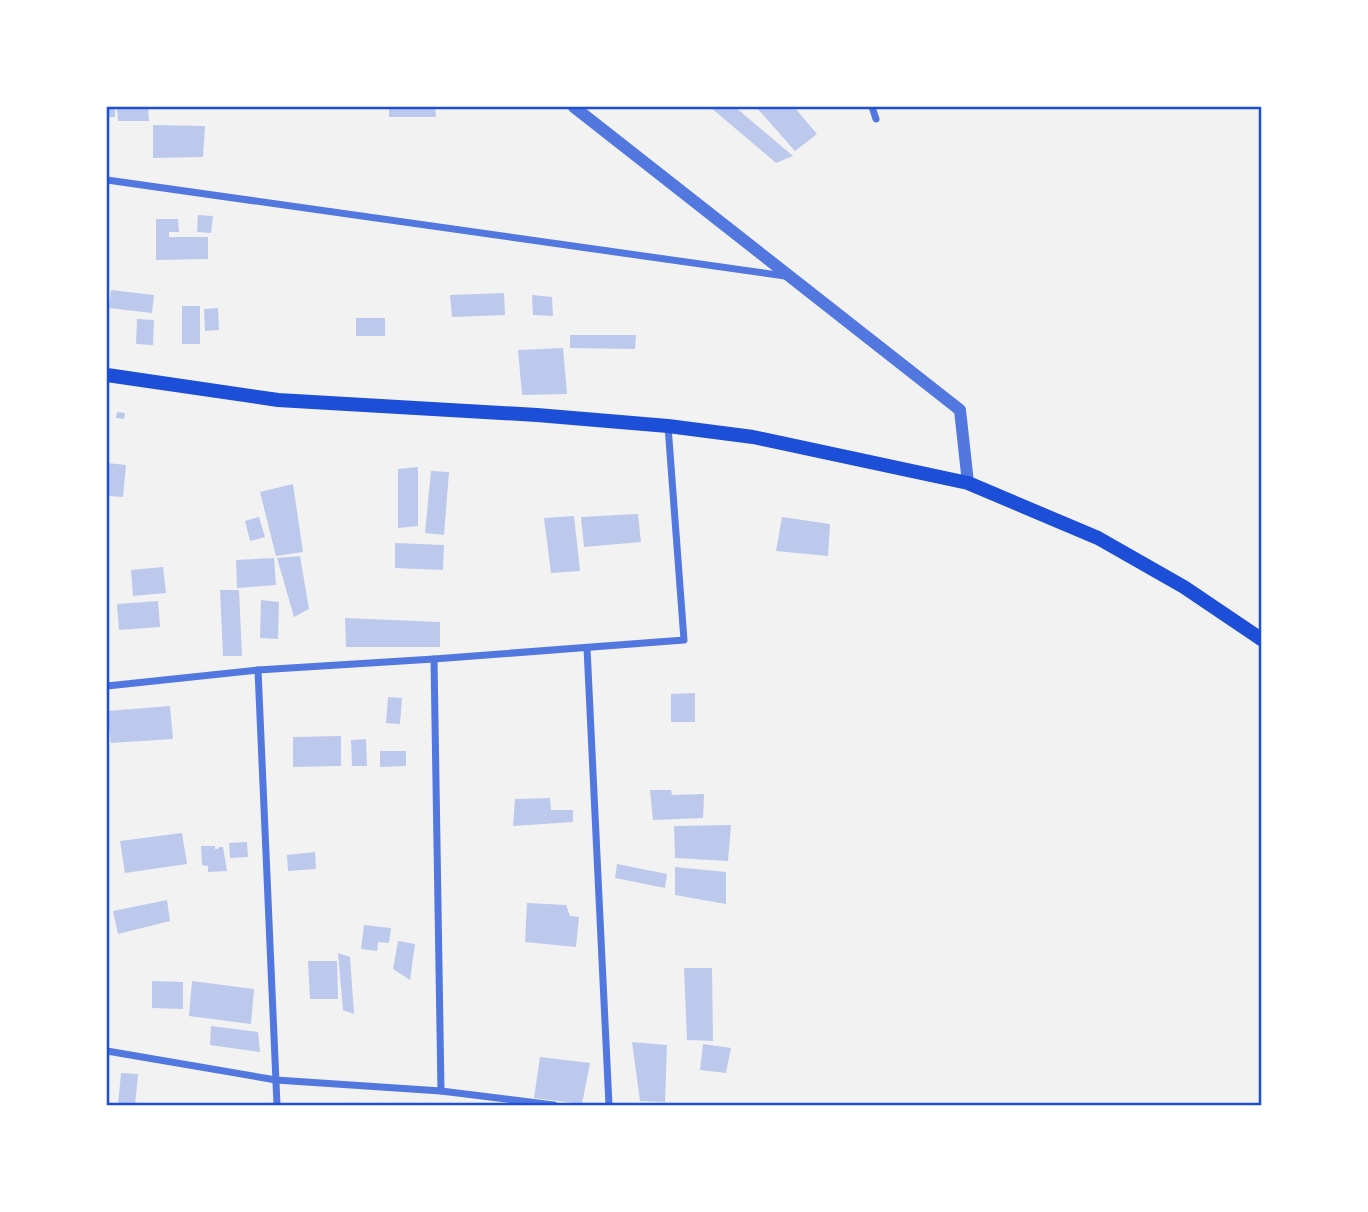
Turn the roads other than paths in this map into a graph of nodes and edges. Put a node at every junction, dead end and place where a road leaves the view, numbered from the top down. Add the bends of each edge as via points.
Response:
1 (574, 107) edge
2 (872, 107) edge
3 (876, 119) dead end
4 (107, 180) edge
5 (791, 277) junction
6 (107, 375) edge
7 (667, 426) junction
8 (968, 483) junction
9 (1261, 639) edge
10 (587, 649) junction
11 (434, 659) junction
12 (258, 670) junction
13 (107, 687) edge
14 (107, 1051) edge
15 (276, 1080) junction
16 (441, 1091) junction
17 (277, 1105) edge
18 (554, 1105) edge
19 (610, 1105) edge

1 - 5 street
2 - 3 street
4 - 5 street
5 - 8 street via 960,410
6 - 7 main road via 278,400
7 - 8 main road via 753,438
7 - 10 street via 684,640
8 - 9 main road via 1098,538 1184,587
10 - 11 street
10 - 19 street
11 - 12 street
11 - 16 street
12 - 13 street
12 - 15 street
14 - 15 street
15 - 16 street
15 - 17 street
16 - 18 street

